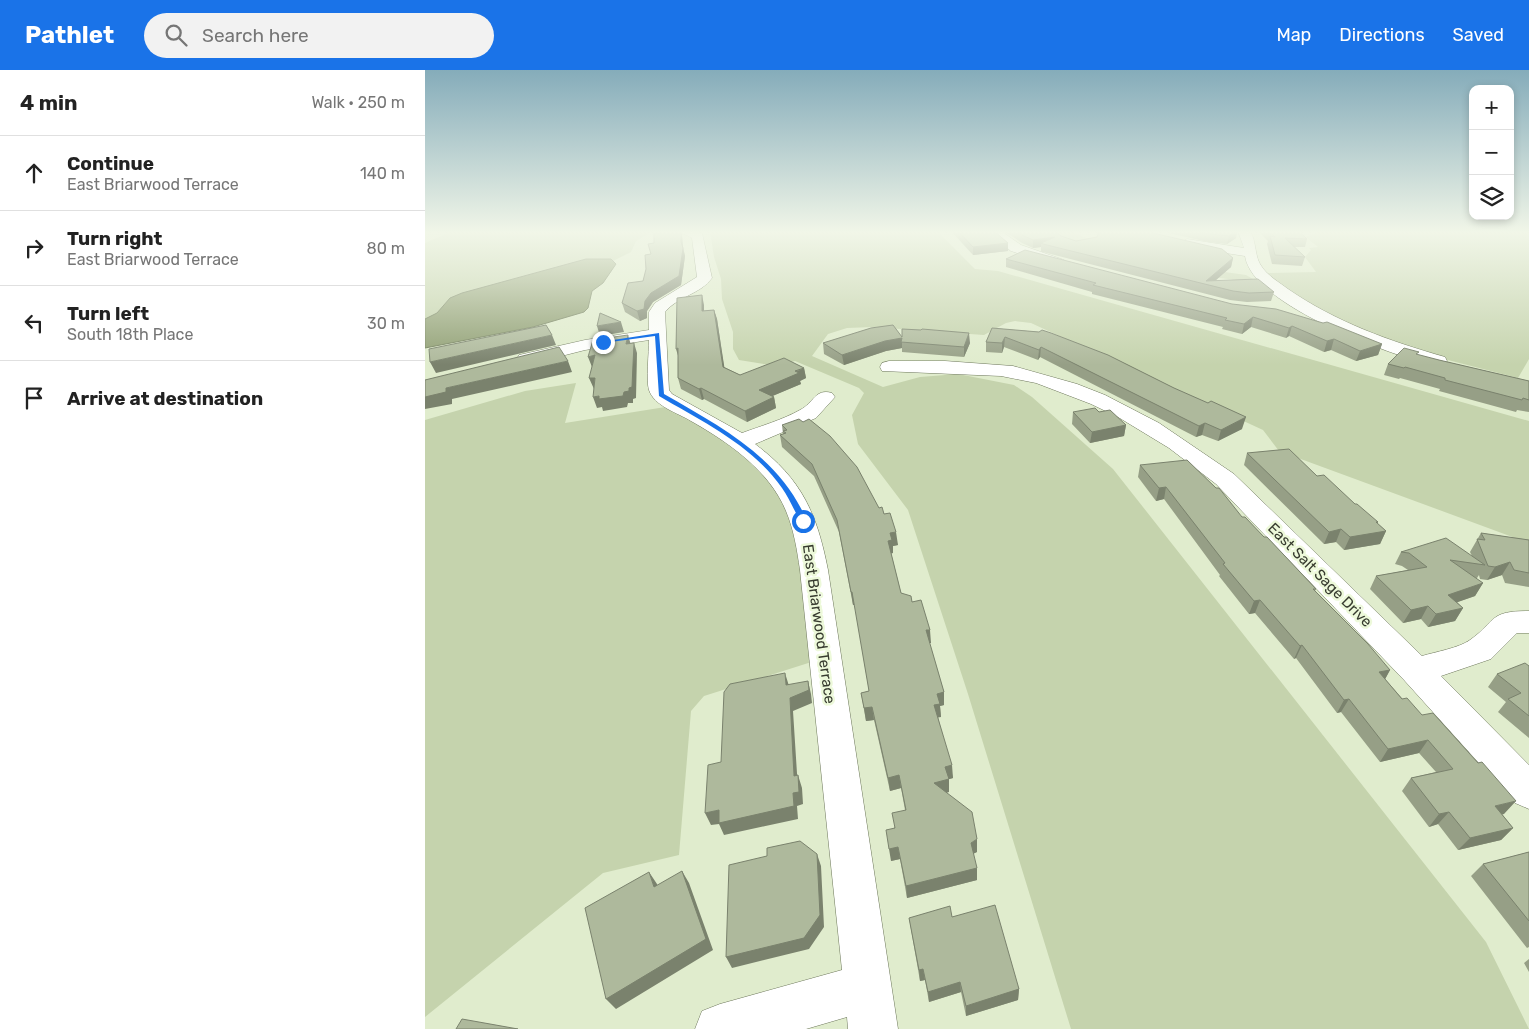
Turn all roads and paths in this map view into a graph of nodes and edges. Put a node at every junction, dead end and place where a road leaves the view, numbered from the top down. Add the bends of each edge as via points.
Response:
1 (705, 276) edge
2 (1263, 276) edge
3 (1307, 310) junction
4 (1285, 312) edge
5 (657, 334) junction
6 (513, 362) edge
7 (1455, 366) edge
8 (889, 367) dead end
9 (825, 397) dead end
10 (740, 442) junction
11 (1525, 621) edge
12 (1416, 671) junction
13 (1529, 791) edge
14 (871, 1008) edge
15 (720, 1029) edge

1 - 5 street, East Briarwood Terrace via 660,308 657,312
2 - 3 street
3 - 4 street
3 - 7 street via 1372,340
5 - 6 street via 585,345
5 - 10 street, East Briarwood Terrace via 661,394
8 - 12 street, East Salt Sage Drive via 944,365 1013,369 1042,379 1075,398 1141,422 1225,478
9 - 10 street via 809,414
10 - 14 street, East Briarwood Terrace via 784,485 796,504 810,546
11 - 12 street via 1509,622 1481,650
12 - 13 street, East Salt Sage Drive
14 - 15 street

